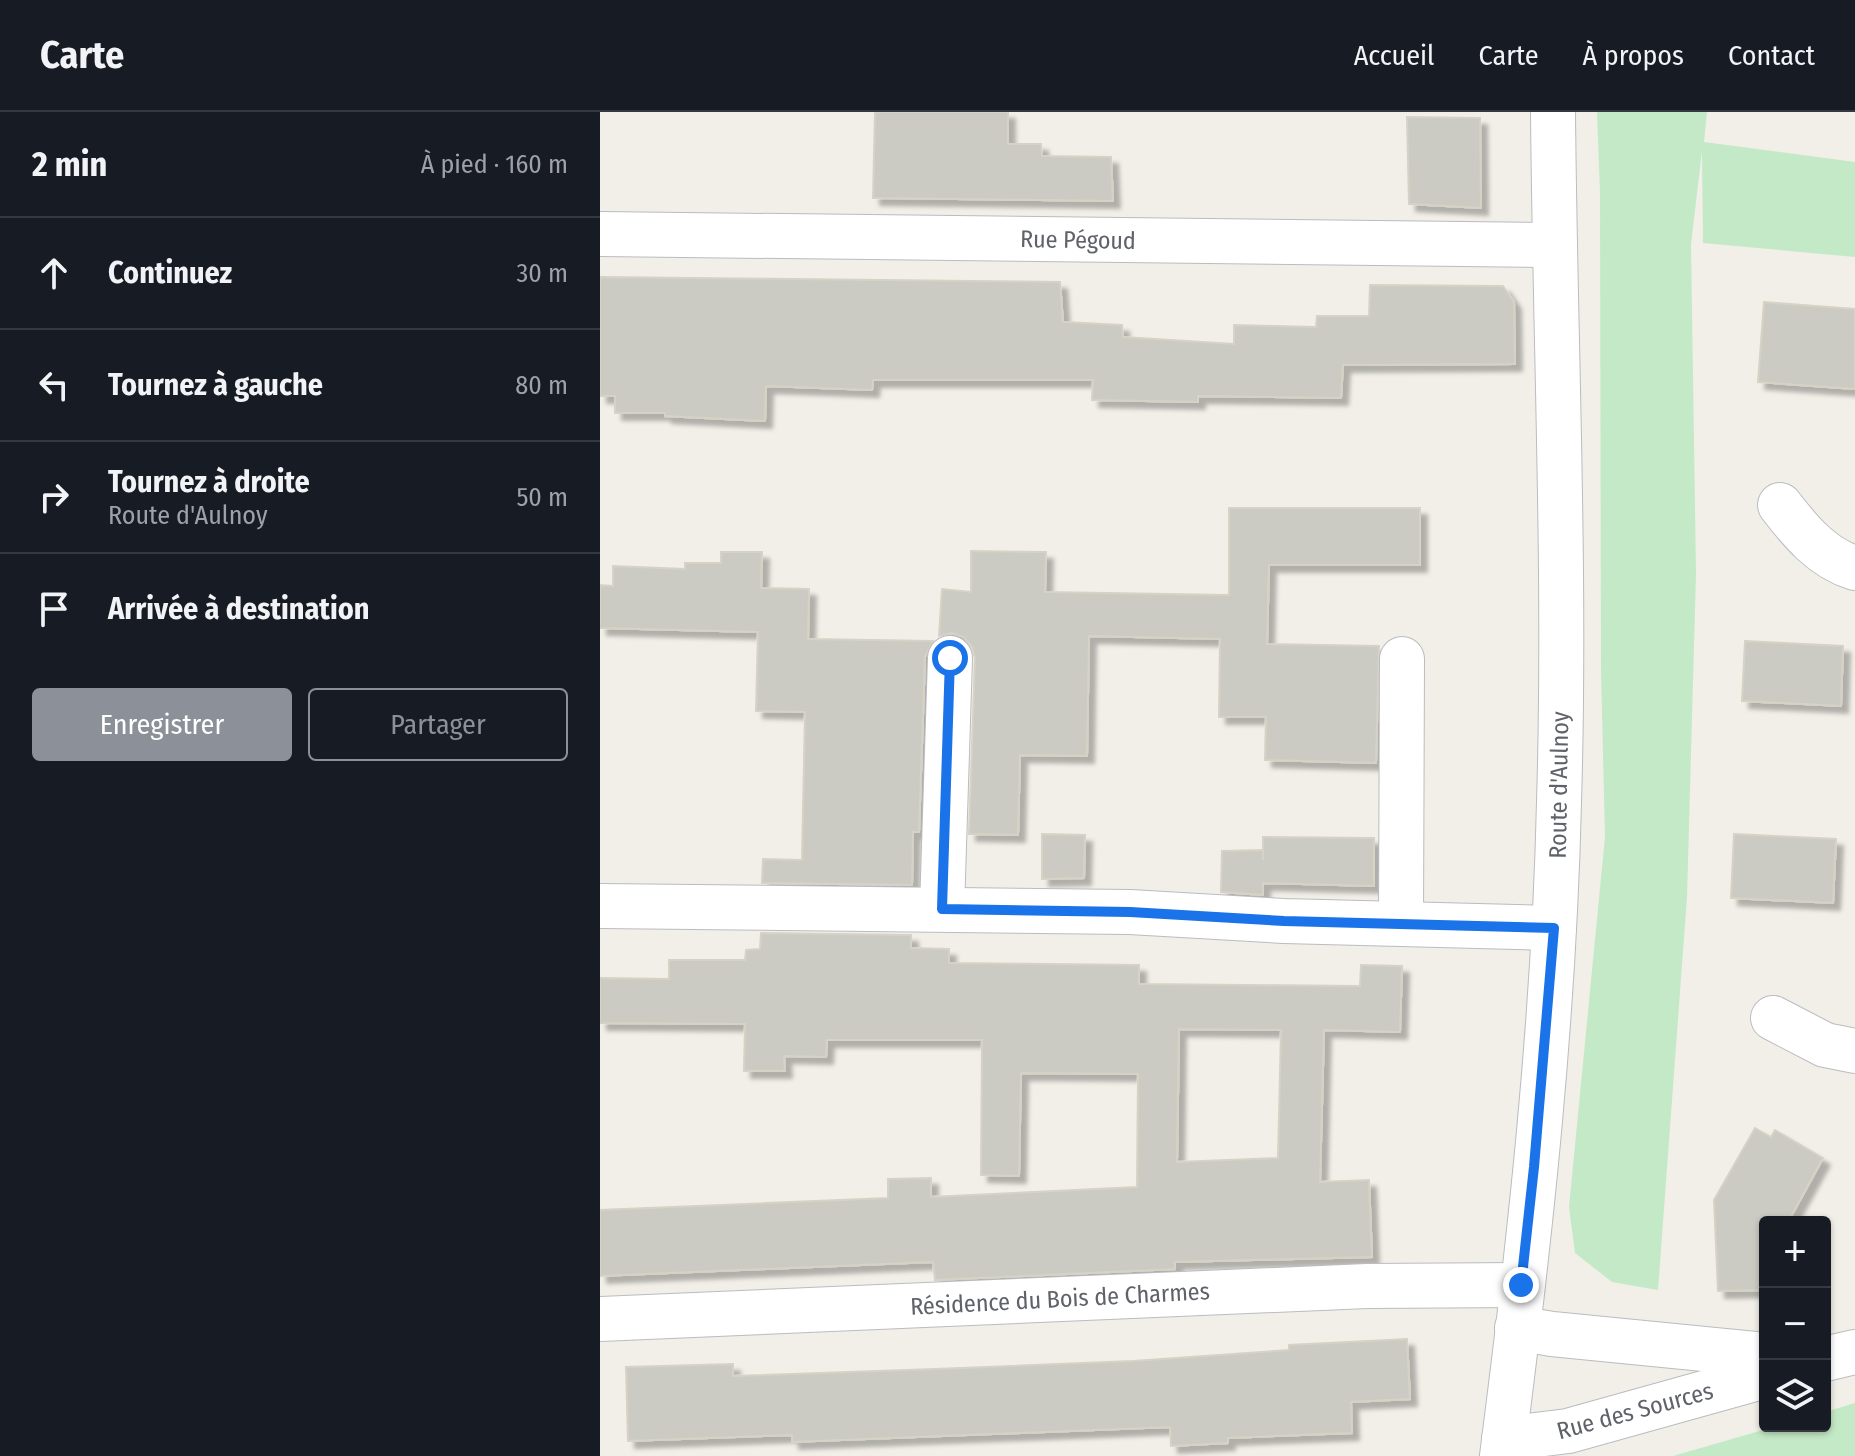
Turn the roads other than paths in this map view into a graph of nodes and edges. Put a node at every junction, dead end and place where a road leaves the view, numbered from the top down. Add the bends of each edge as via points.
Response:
1 (1553, 112) edge
2 (600, 234) edge
3 (1555, 245) junction
4 (1780, 505) dead end
5 (1855, 568) edge
6 (950, 658) dead end
7 (1402, 659) dead end
8 (600, 906) edge
9 (942, 909) junction
10 (1401, 922) junction
11 (1554, 928) junction
12 (1773, 1018) dead end
13 (1855, 1051) edge
14 (1521, 1285) junction
15 (600, 1319) edge
16 (1517, 1328) junction
17 (1759, 1354) edge
18 (1759, 1378) edge
19 (1503, 1447) edge

1 - 3 street, Route d'Aulnoy
2 - 3 street, Rue Pégoud
3 - 11 street, Route d'Aulnoy via 1561,703
4 - 5 street via 1811,542
6 - 9 street
7 - 10 street
8 - 9 street
9 - 10 street
10 - 11 street
11 - 14 street, Route d'Aulnoy
12 - 13 street via 1825,1045
14 - 15 street, Résidence du Bois de Charmes via 1367,1286
14 - 16 street, Route d'Aulnoy
16 - 17 street, Rue des Sources
16 - 19 street, Route d'Aulnoy
18 - 19 street, Rue des Sources

